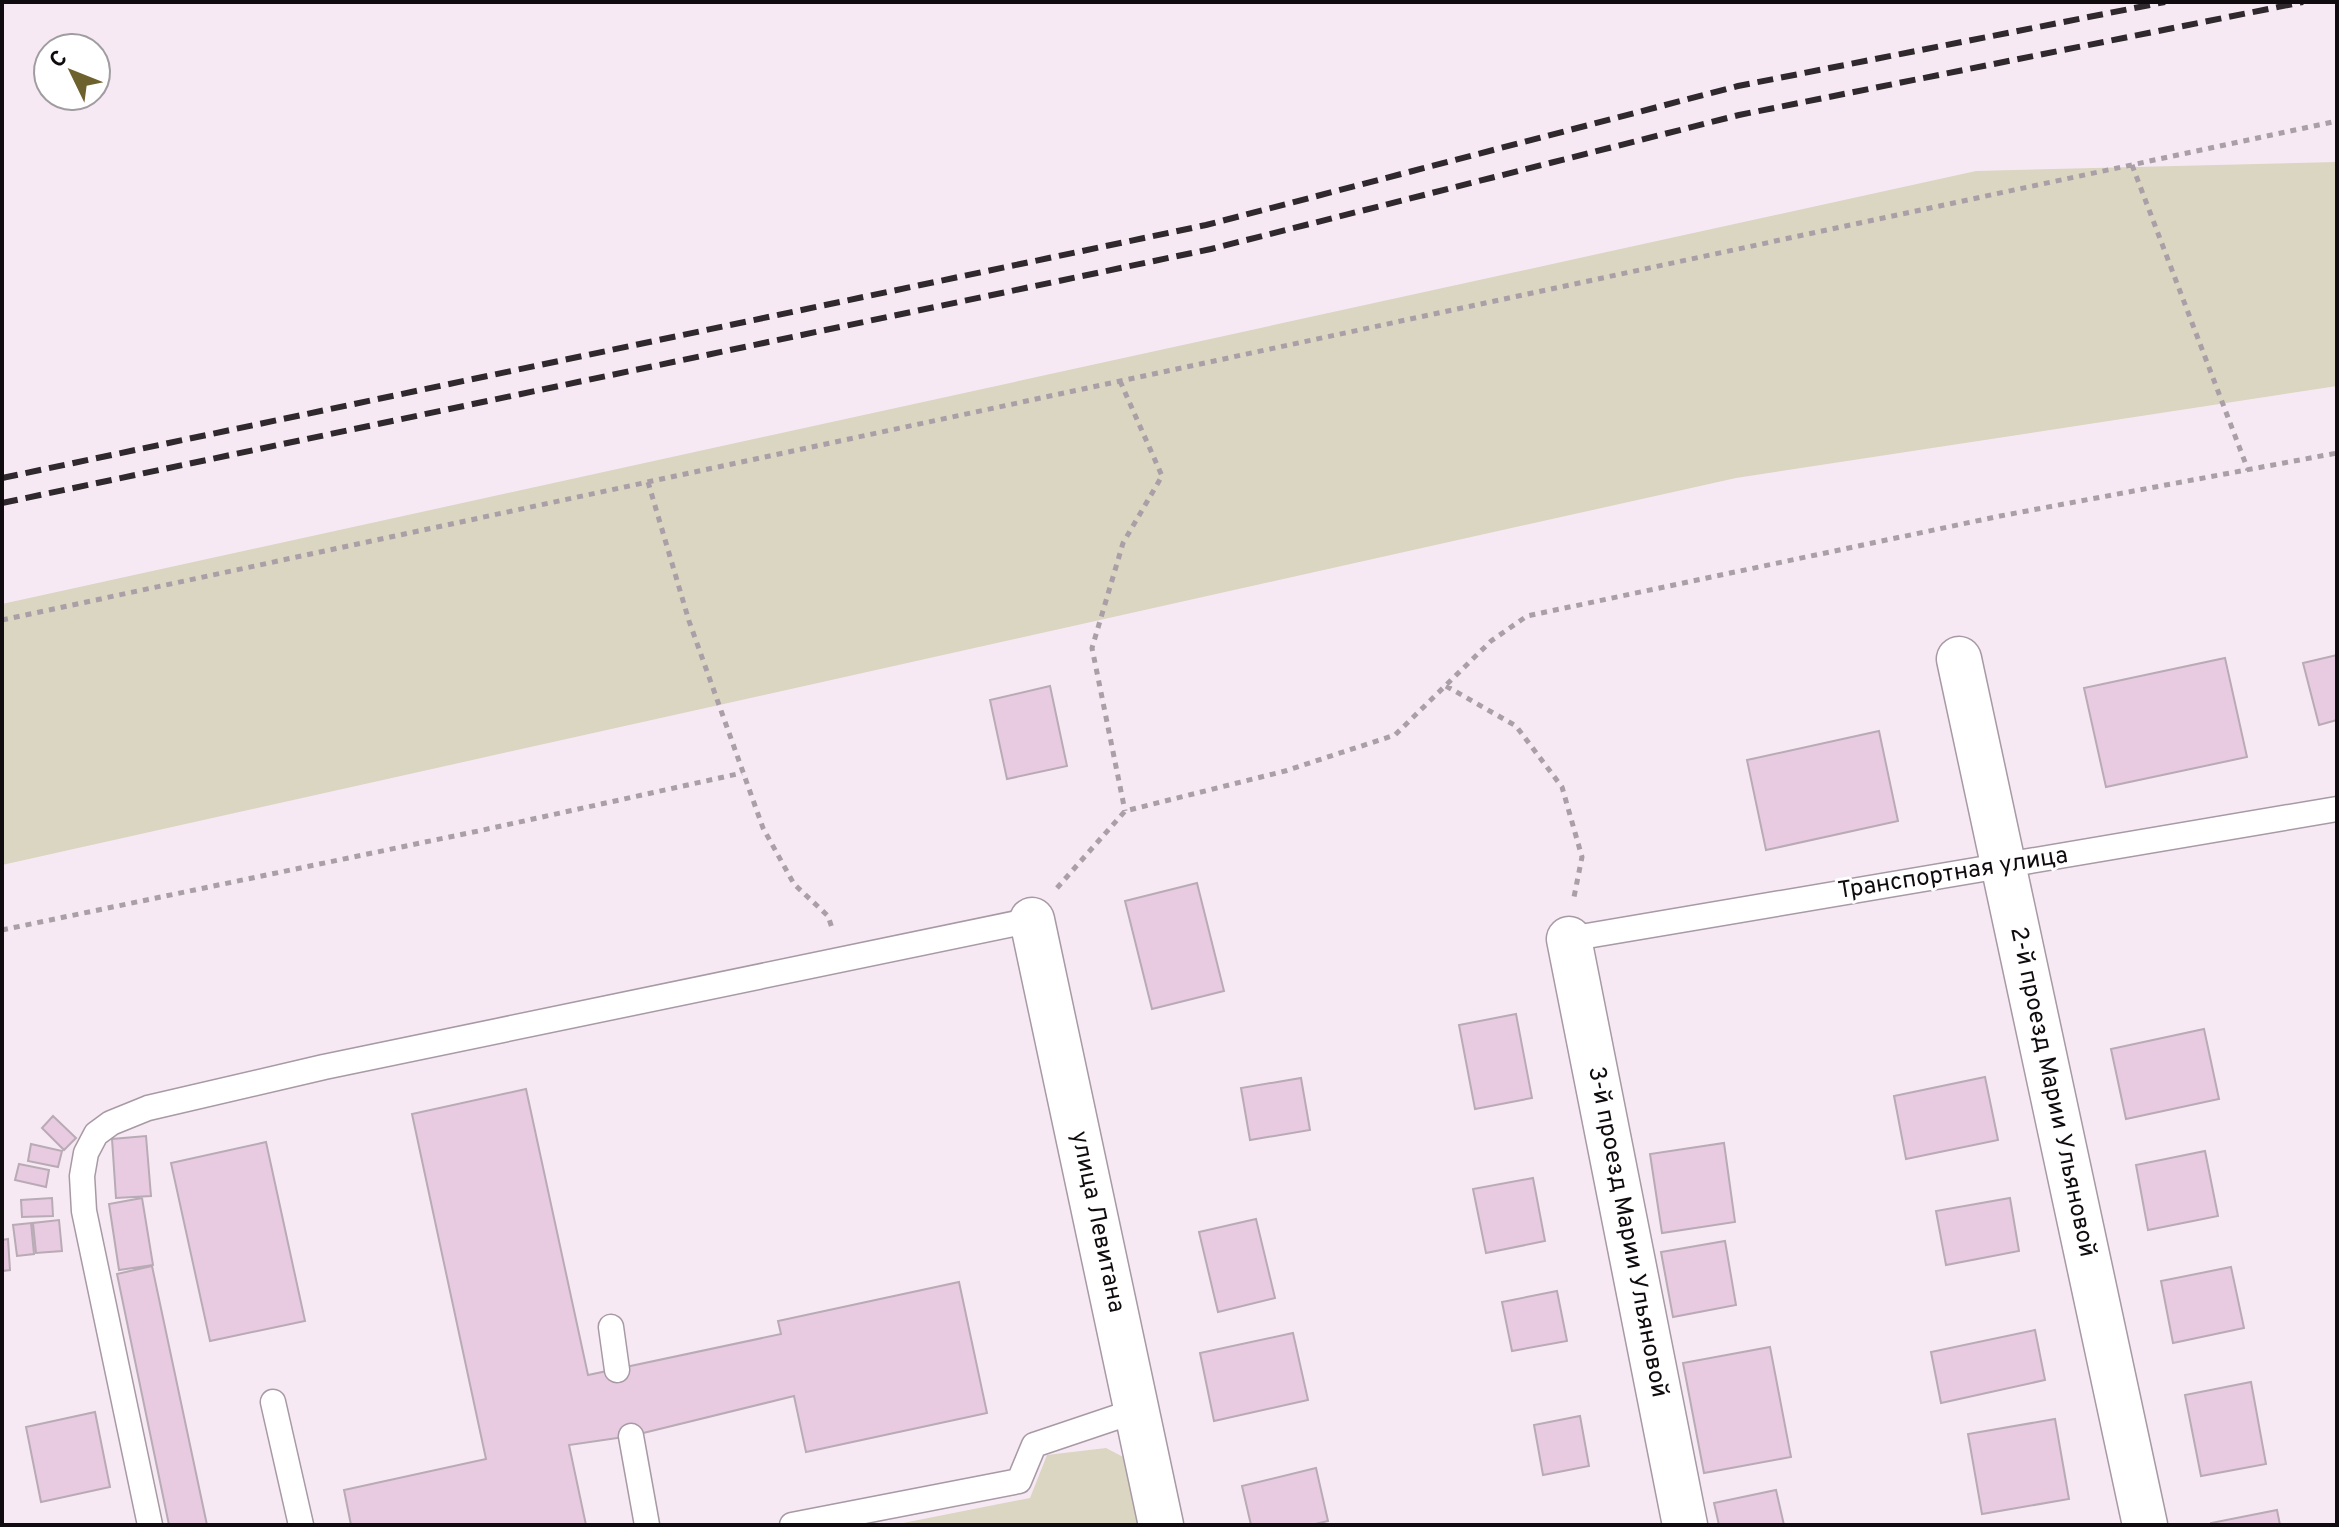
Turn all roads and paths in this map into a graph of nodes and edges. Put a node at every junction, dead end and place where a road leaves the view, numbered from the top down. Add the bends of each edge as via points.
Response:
1 (2337, 121) edge
2 (2132, 165) junction
3 (1120, 381) junction
4 (2337, 453) edge
5 (2248, 470) junction
6 (648, 482) junction
7 (2, 620) edge
8 (1959, 659) dead end
9 (1446, 686) junction
10 (742, 773) junction
11 (2337, 809) edge
12 (1125, 811) junction
13 (2003, 866) junction
14 (1032, 920) junction
15 (2, 930) edge
16 (1569, 939) junction
17 (841, 958) junction
18 (611, 1327) dead end
19 (617, 1370) dead end
20 (273, 1402) dead end
21 (1138, 1410) junction
22 (631, 1436) dead end
23 (150, 1525) edge
24 (301, 1525) edge
25 (647, 1525) edge
26 (792, 1525) edge
27 (1161, 1525) edge
28 (1685, 1525) edge
29 (2145, 1525) edge

1 - 2 path
2 - 3 path
2 - 5 path
3 - 6 path
3 - 12 path via 1162,476 1123,543 1092,648
4 - 5 path
5 - 9 path via 2000,516 1527,616 1491,641
6 - 7 path
6 - 10 path
8 - 13 street, 2-й проезд Марии Ульяновой
9 - 12 path via 1395,735 1285,771
9 - 16 path via 1516,726 1562,787 1582,857
10 - 15 path
10 - 17 path via 763,828 794,884 828,916
11 - 13 lane, Транспортная улица
12 - 14 path
13 - 16 lane, Транспортная улица
13 - 29 street, 2-й проезд Марии Ульяновой
14 - 17 lane
14 - 21 street, улица Левитана
16 - 28 street, 3-й проезд Марии Ульяновой
17 - 23 lane via 148,1108 96,1134 82,1176 84,1211
18 - 19 lane
20 - 24 lane
21 - 26 lane via 1034,1445 1019,1481
21 - 27 street, улица Левитана
22 - 25 lane

